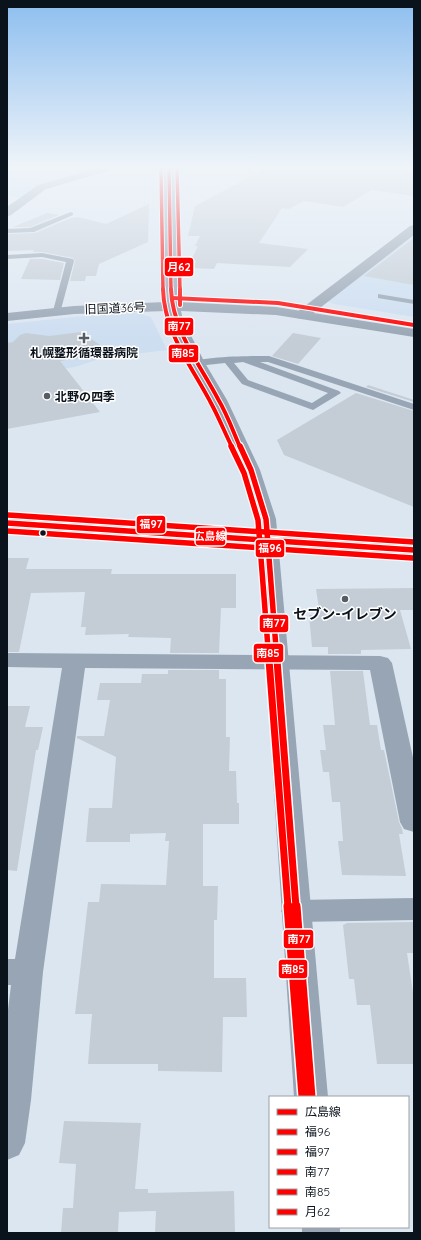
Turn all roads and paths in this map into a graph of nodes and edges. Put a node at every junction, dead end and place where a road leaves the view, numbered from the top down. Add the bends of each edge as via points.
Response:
1 (39, 227) edge
2 (169, 227) edge
3 (414, 229) edge
4 (7, 231) edge
5 (7, 257) edge
6 (381, 296) dead end
7 (414, 302) edge
8 (172, 306) junction
9 (57, 311) junction
10 (302, 315) junction
11 (7, 317) edge
12 (414, 333) edge
13 (244, 359) junction
14 (227, 360) junction
15 (197, 363) junction
16 (414, 407) edge
17 (7, 523) edge
18 (268, 541) junction
19 (414, 550) edge
20 (7, 660) edge
21 (75, 660) junction
22 (277, 663) junction
23 (414, 822) edge
24 (414, 909) edge
25 (296, 911) junction
26 (18, 972) edge
27 (311, 1096) edge
28 (7, 1143) edge

1 - 4 lane via 31,230
2 - 8 street
3 - 10 street
5 - 9 lane via 42,255 70,261
6 - 7 lane
8 - 9 street, 旧国道36号
8 - 10 street, 旧国道36号
8 - 15 street
9 - 11 street, 旧国道36号
10 - 12 street, 旧国道36号
13 - 14 lane
13 - 14 lane via 336,393 313,407 245,382
13 - 16 lane via 269,359
14 - 15 lane
15 - 18 street via 219,400 251,470 266,519
17 - 18 highway
18 - 19 highway
18 - 22 street
20 - 21 street
21 - 22 street
21 - 26 street
22 - 23 street via 380,663
22 - 25 street
24 - 25 street
25 - 27 street
26 - 28 street via 14,1100

